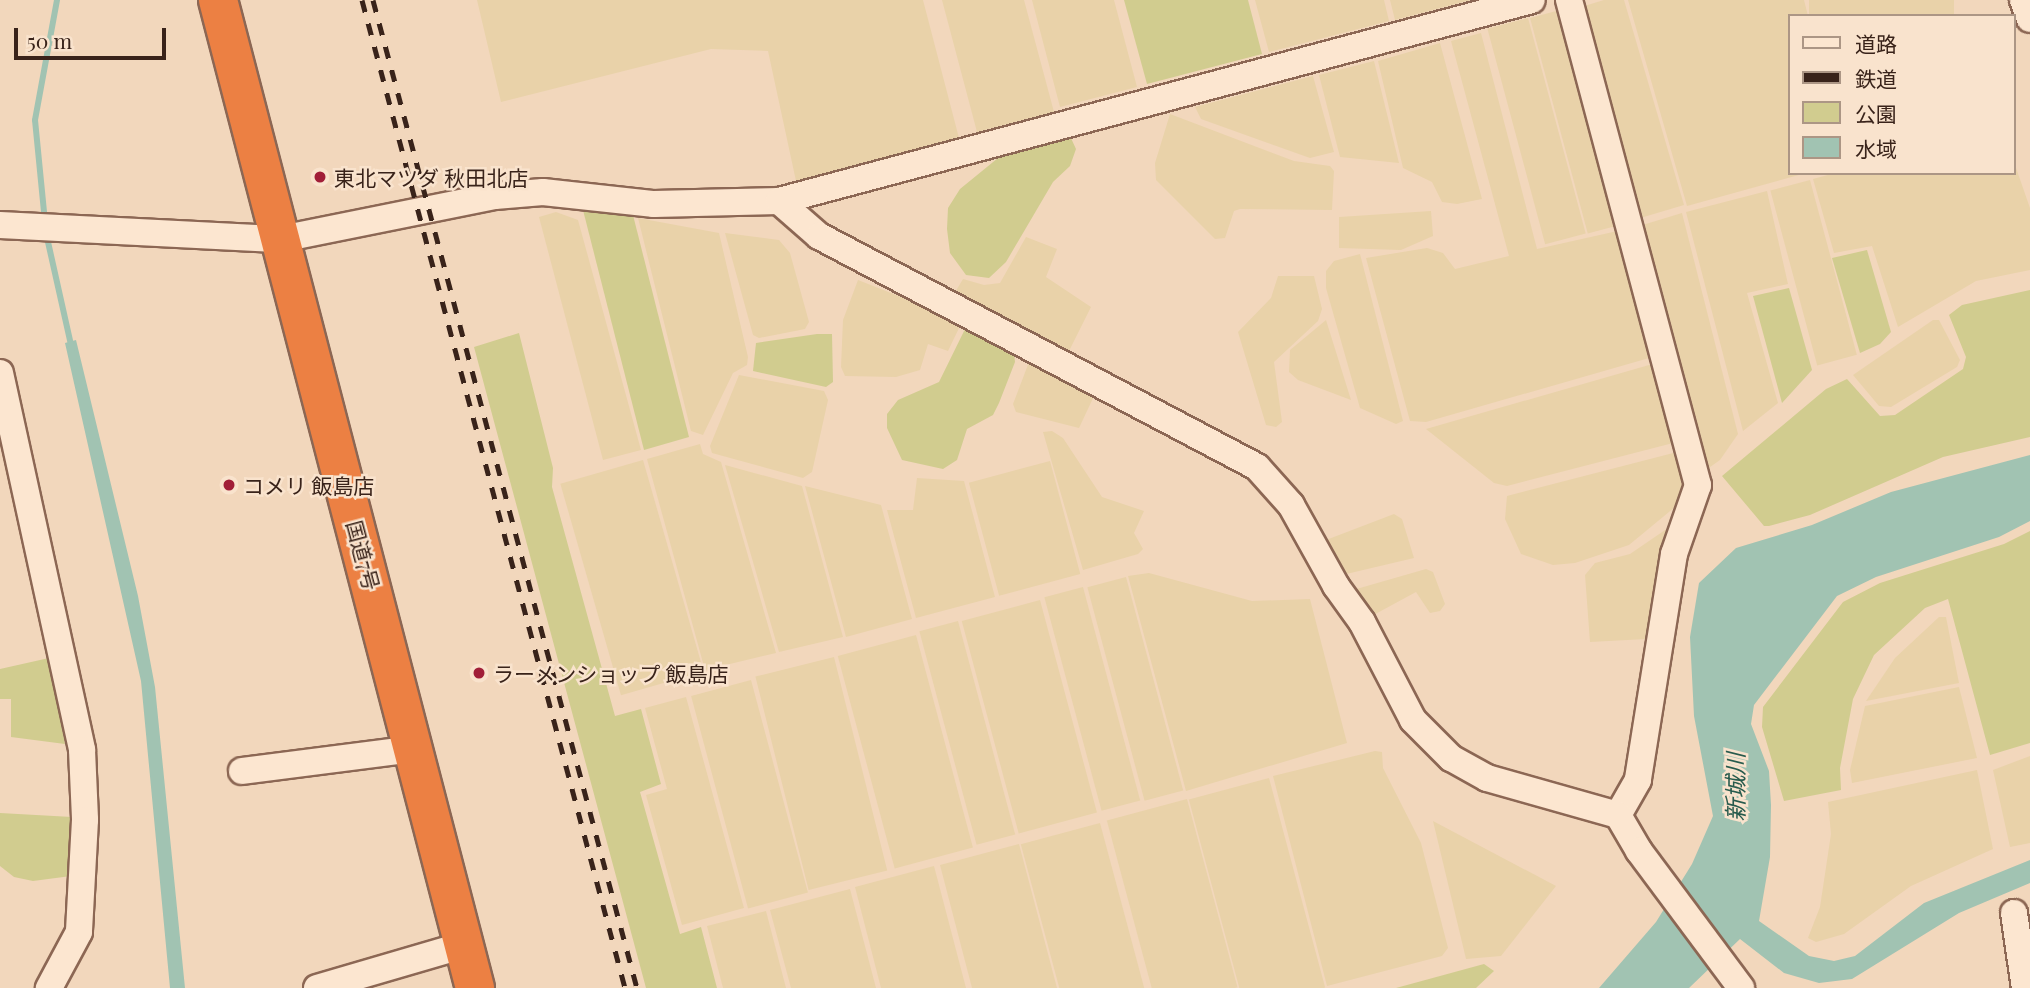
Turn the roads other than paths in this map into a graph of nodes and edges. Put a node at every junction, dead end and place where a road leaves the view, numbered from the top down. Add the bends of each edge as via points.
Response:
1 (218, 0) edge
2 (1532, 0) edge
3 (1569, 0) edge
4 (2023, 0) edge
5 (2030, 19) edge
6 (779, 201) junction
7 (0, 225) edge
8 (281, 239) junction
9 (0, 373) edge
10 (414, 749) junction
11 (242, 771) dead end
12 (1618, 815) junction
13 (2014, 913) dead end
14 (464, 945) junction
15 (1736, 981) edge
16 (49, 988) edge
17 (317, 988) edge
18 (475, 988) edge
19 (2025, 988) edge

1 - 8 highway, 国道7号
2 - 6 street
3 - 12 street via 1698,485 1674,554 1638,780
4 - 5 street
6 - 8 street via 653,204 543,192 495,196
6 - 12 street via 819,236 1257,467 1291,505 1336,586 1362,622 1413,720 1451,758 1527,793 1583,802
7 - 8 street
8 - 10 highway, 国道7号
9 - 16 street via 82,750 85,820 79,932
10 - 11 street
10 - 14 highway, 国道7号
12 - 15 street via 1639,851
13 - 19 street
14 - 17 street
14 - 18 highway, 国道7号

